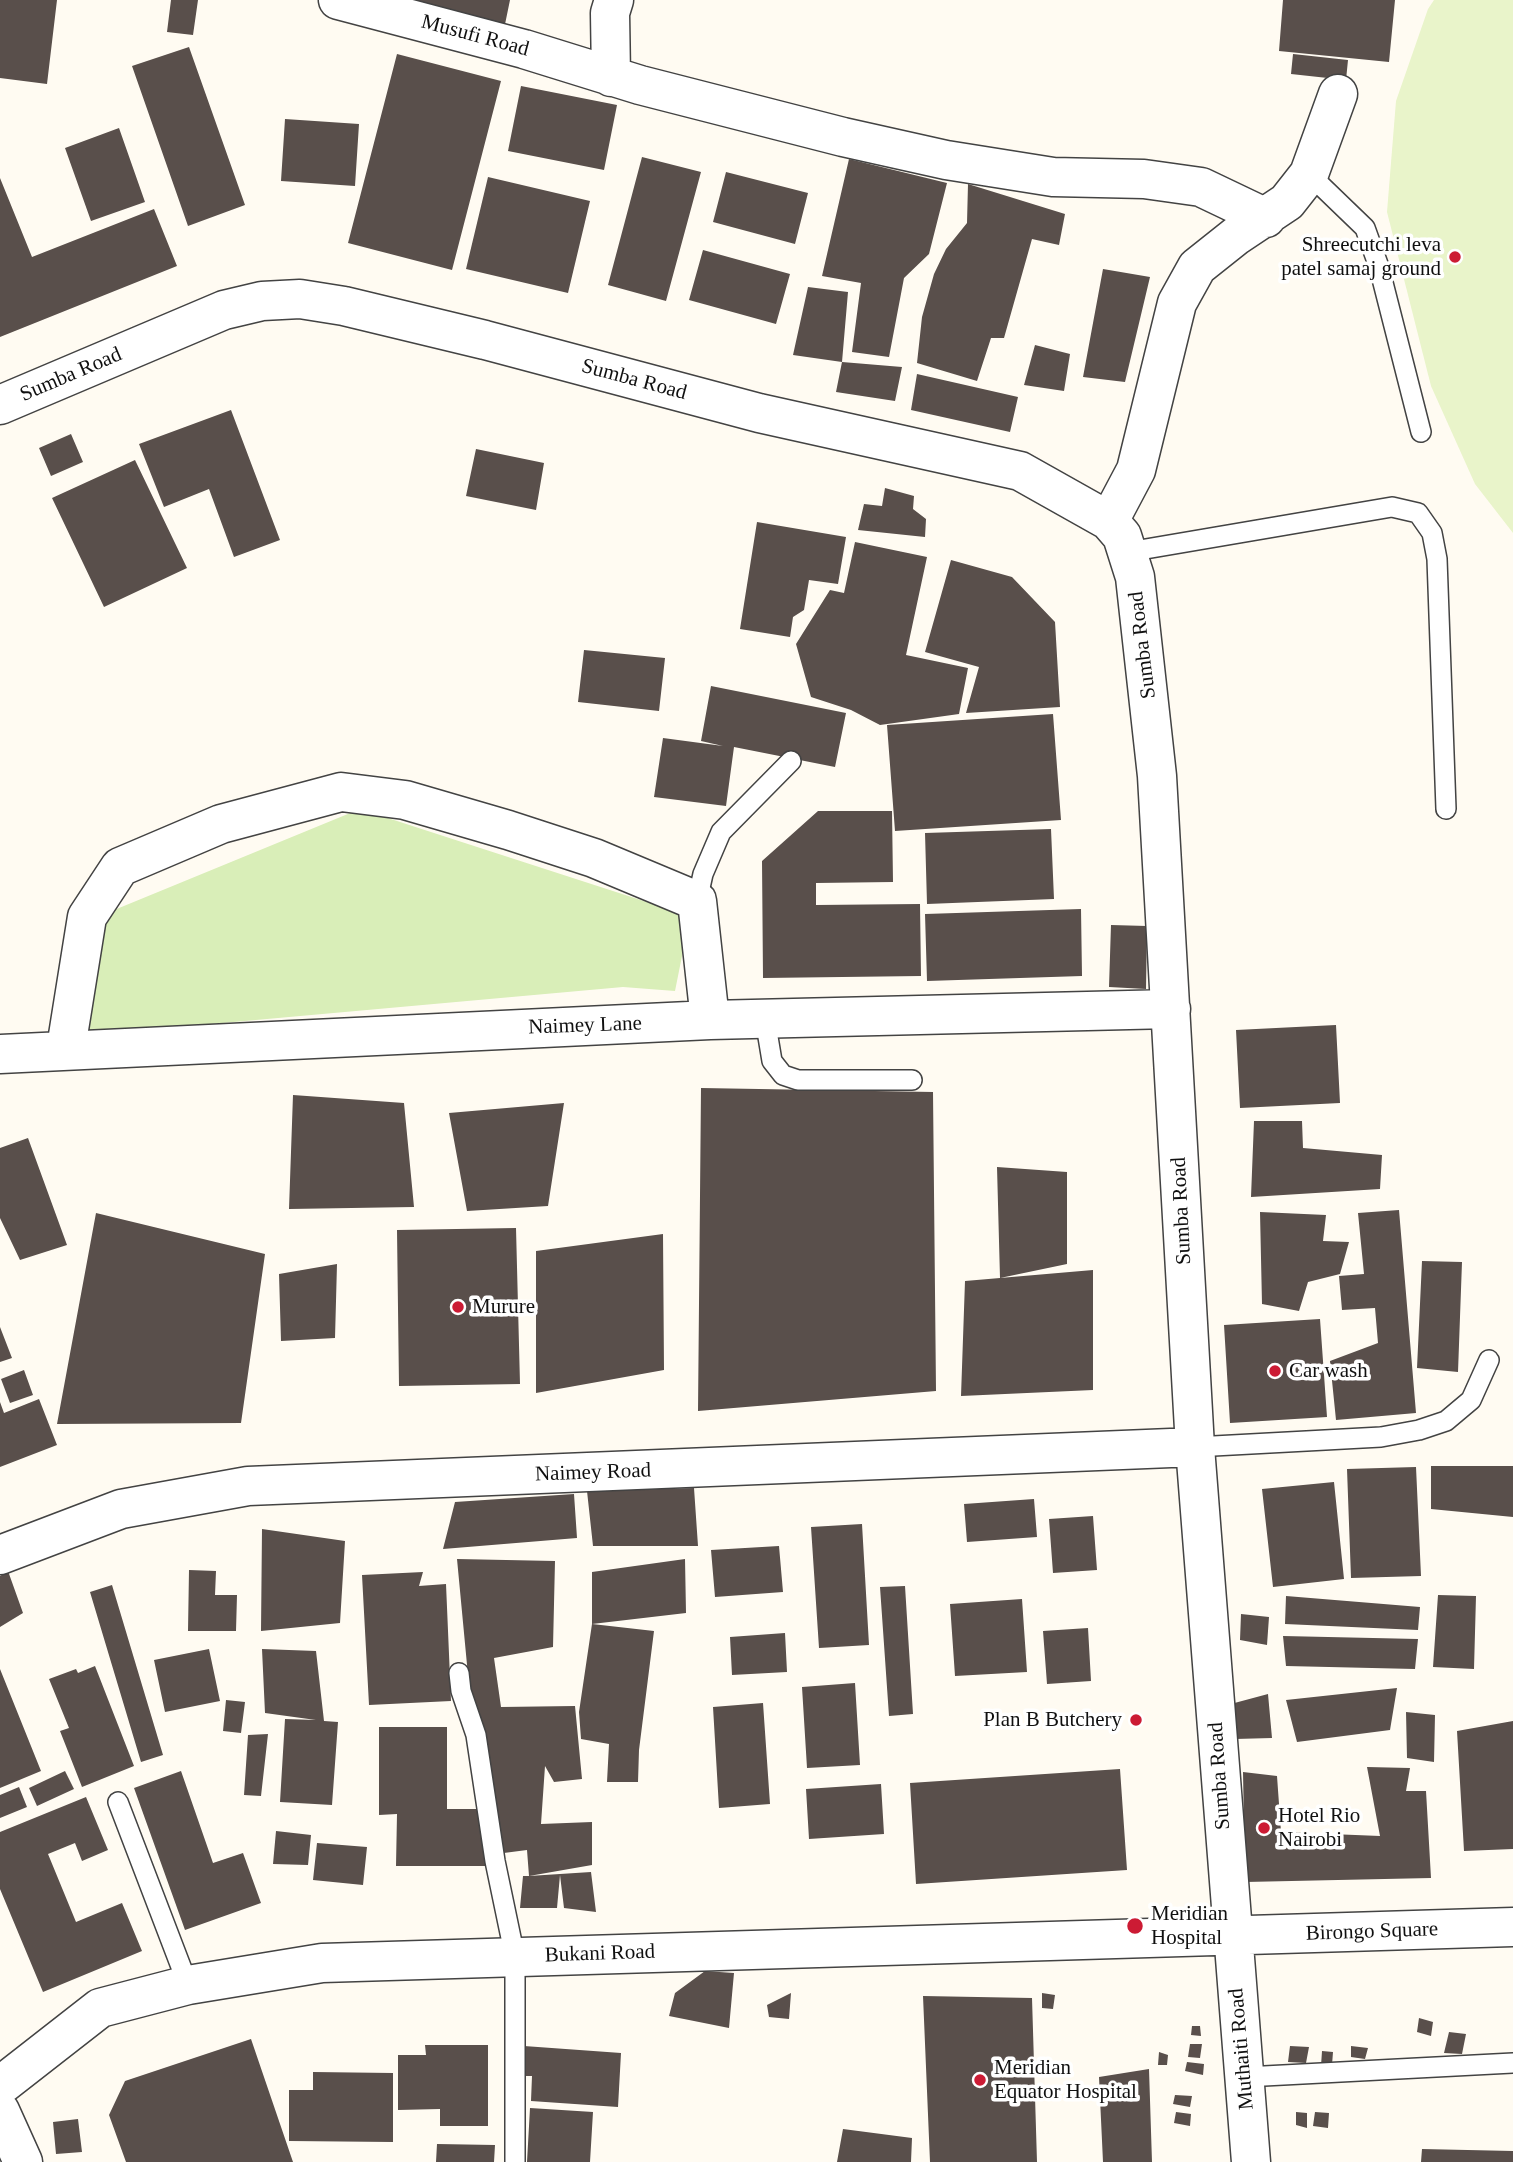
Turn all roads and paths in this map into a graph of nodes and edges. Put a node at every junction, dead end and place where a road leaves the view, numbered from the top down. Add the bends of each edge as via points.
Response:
1 (338, 0) edge
2 (614, 0) edge
3 (611, 77) junction
4 (1338, 94) dead end
5 (1308, 174) junction
6 (1266, 218) junction
7 (0, 405) edge
8 (1421, 432) dead end
9 (1119, 537) junction
10 (791, 761) dead end
11 (1446, 809) dead end
12 (697, 901) junction
13 (1171, 1009) junction
14 (765, 1019) junction
15 (710, 1020) junction
16 (66, 1048) junction
17 (0, 1054) edge
18 (912, 1080) dead end
19 (1489, 1360) dead end
20 (1195, 1447) junction
21 (0, 1555) edge
22 (458, 1674) dead end
23 (118, 1802) dead end
24 (1513, 1927) edge
25 (1232, 1937) junction
26 (514, 1957) junction
27 (188, 1984) junction
28 (1513, 2063) edge
29 (1245, 2077) junction
30 (0, 2087) edge
31 (0, 2111) edge
32 (23, 2162) edge
33 (515, 2162) edge
34 (1251, 2162) edge

1 - 3 street, Musufi Road via 524,48
2 - 3 street
3 - 6 street, Musufi Road via 946,160 1053,177 1144,179 1201,187
4 - 5 street
5 - 6 street via 1287,202
5 - 8 lane via 1364,228 1379,267
6 - 9 street via 1197,267 1177,303
7 - 9 street, Sumba Road via 224,310 300,299 485,340 760,413 1020,471
9 - 11 lane via 1392,507 1418,513 1432,533 1437,559
9 - 13 street, Sumba Road via 1142,630 1157,775
10 - 12 lane via 721,832
12 - 15 street
12 - 16 street via 594,858 508,830 405,800 341,792 221,824 120,867 87,917
13 - 14 street, Naimey Lane
13 - 20 street, Sumba Road
14 - 15 street, Naimey Lane
14 - 18 lane via 772,1061 783,1075 799,1080
15 - 16 street, Naimey Lane
16 - 17 street, Naimey Lane
19 - 20 lane via 1471,1400 1446,1421 1419,1430 1381,1437
20 - 21 street, Naimey Road via 248,1486 121,1510
20 - 25 street, Sumba Road
22 - 26 lane via 476,1735
23 - 27 lane
24 - 25 street, Birongo Square
25 - 26 street, Bukani Road
25 - 29 street, Muthaiti Road
26 - 27 street, Bukani Road via 322,1963
26 - 33 lane
27 - 30 street, Bukani Road via 100,2008
28 - 29 lane
29 - 34 street, Muthaiti Road
31 - 32 street

